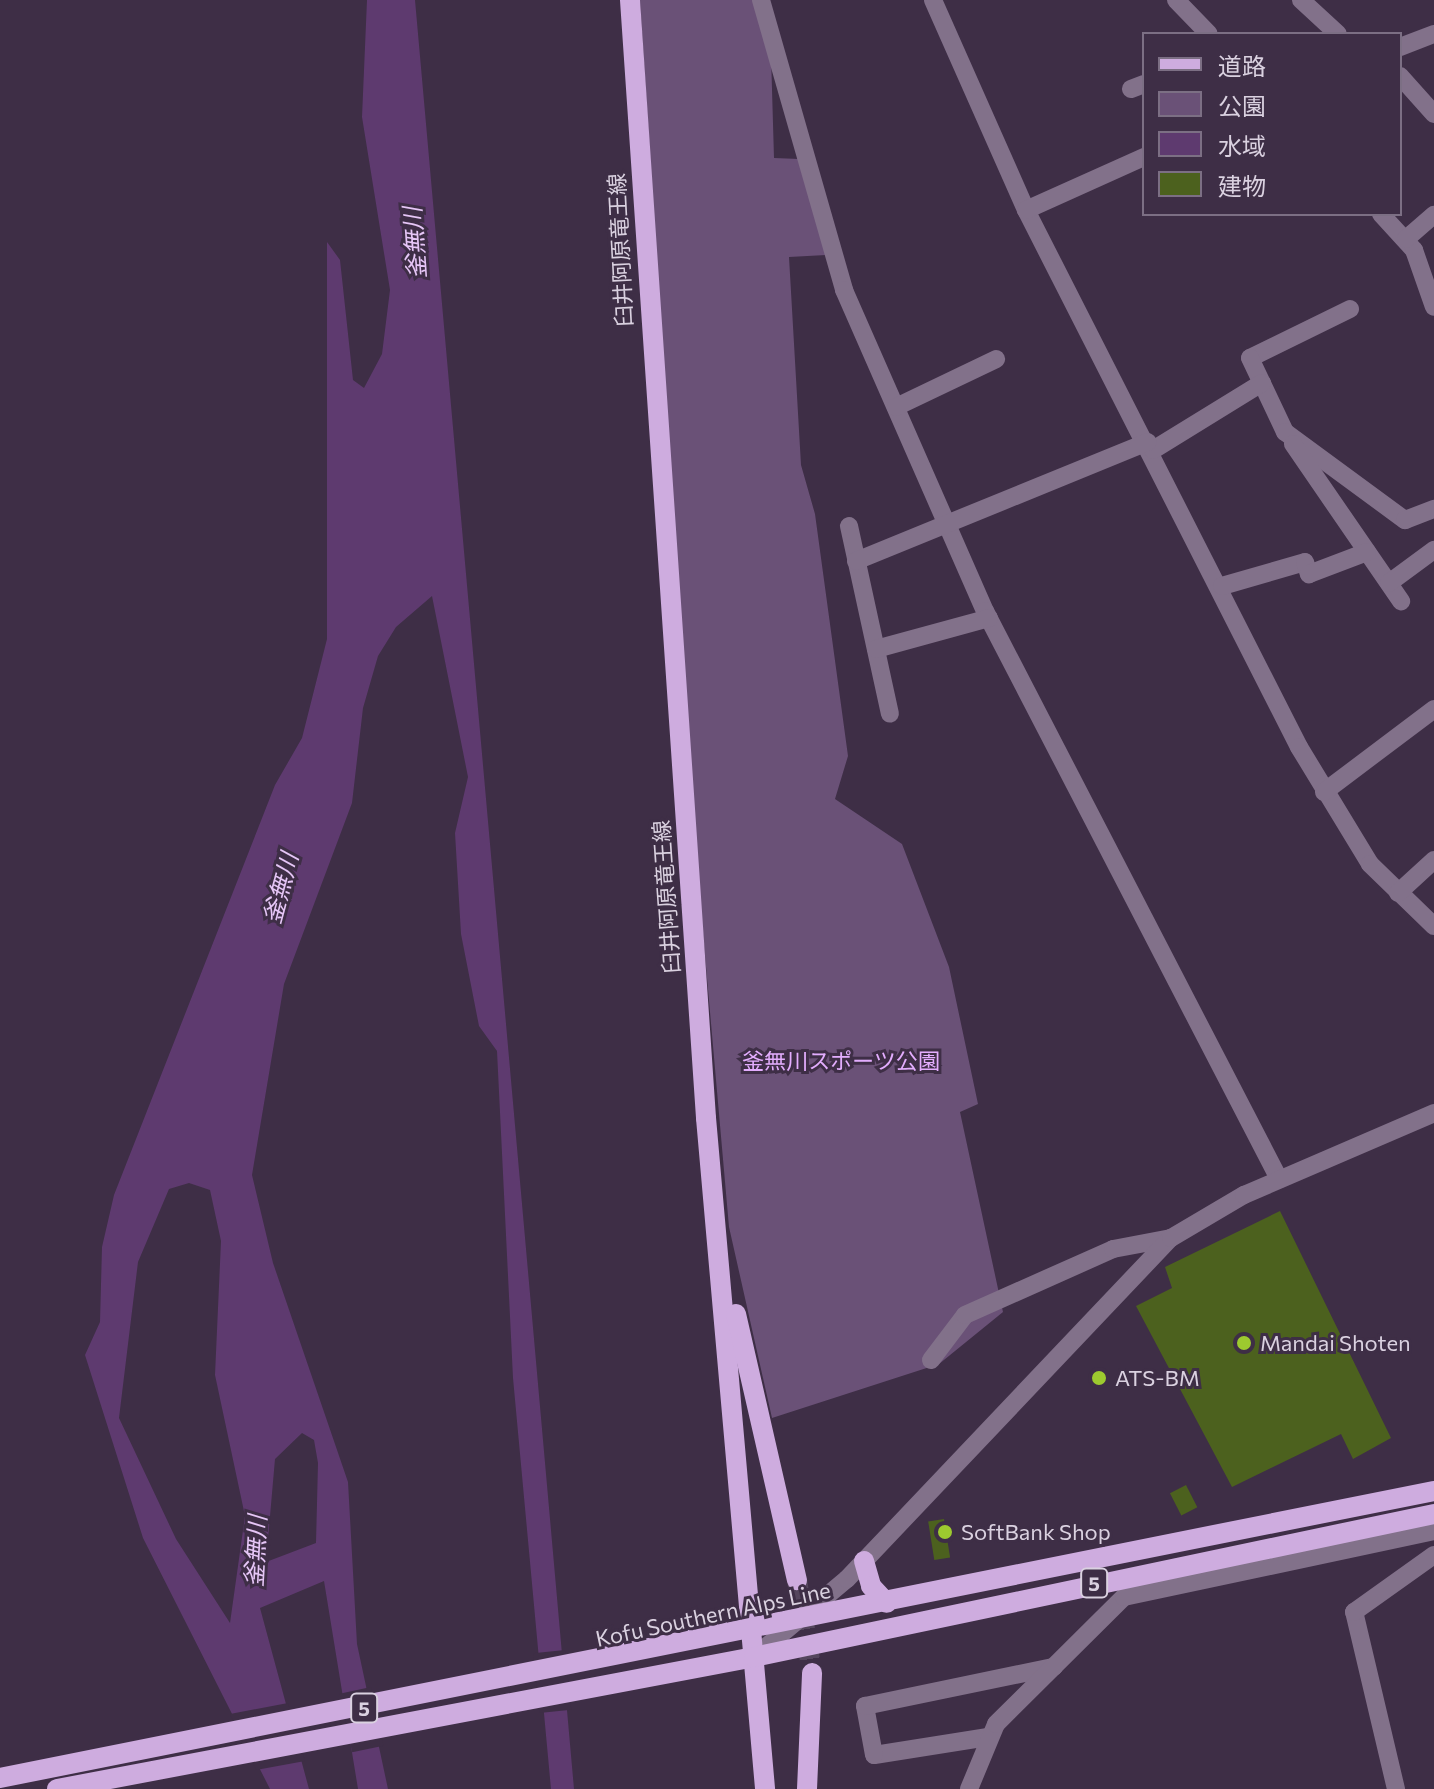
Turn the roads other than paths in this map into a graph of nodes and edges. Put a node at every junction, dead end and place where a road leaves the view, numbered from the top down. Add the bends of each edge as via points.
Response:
1 (630, 0) edge
2 (761, 0) edge
3 (933, 0) edge
4 (1176, 0) edge
5 (1301, 0) edge
6 (1207, 32) edge
7 (1336, 32) edge
8 (1434, 34) edge
9 (1402, 46) edge
10 (1402, 78) edge
11 (1434, 114) edge
12 (1142, 158) edge
13 (1026, 210) junction
14 (1434, 215) edge
15 (1383, 216) edge
16 (1406, 239) junction
17 (1434, 307) edge
18 (1350, 309) dead end
19 (996, 359) dead end
20 (1262, 383) junction
21 (896, 407) junction
22 (1285, 432) junction
23 (1150, 446) junction
24 (1434, 509) edge
25 (849, 526) dead end
26 (949, 529) junction
27 (1434, 550) edge
28 (1367, 552) junction
29 (856, 561) junction
30 (1389, 583) junction
31 (1222, 586) junction
32 (1401, 601) dead end
33 (989, 618) junction
34 (876, 649) junction
35 (1433, 706) edge
36 (890, 714) dead end
37 (1324, 792) junction
38 (1434, 860) edge
39 (1398, 893) junction
40 (1434, 926) edge
41 (1434, 1113) edge
42 (1279, 1179) junction
43 (1171, 1238) junction
44 (722, 1268) junction
45 (931, 1360) dead end
46 (1434, 1491) edge
47 (1434, 1514) edge
48 (1434, 1531) edge
49 (1434, 1555) edge
50 (864, 1561) junction
51 (797, 1580) tunnel mouth
52 (887, 1603) junction
53 (804, 1619) junction
54 (752, 1631) junction
55 (754, 1657) junction
56 (1054, 1667) junction
57 (812, 1673) tunnel mouth
58 (988, 1737) junction
59 (0, 1778) edge
60 (57, 1789) edge
61 (765, 1789) edge
62 (807, 1789) edge
63 (969, 1789) edge
64 (1396, 1789) edge

1 - 44 main road, 臼井阿原竜王線
2 - 21 street via 844,290
3 - 13 street
4 - 6 street
5 - 7 street
8 - 9 street
10 - 11 street
12 - 13 street
13 - 23 street
14 - 16 street
15 - 16 street
16 - 17 street
18 - 20 street via 1250,358
19 - 21 street
20 - 22 street
20 - 23 street
21 - 26 street
22 - 24 street via 1405,520
22 - 28 street
23 - 26 street
23 - 31 street
25 - 29 street
26 - 29 street
26 - 33 street
27 - 30 street
28 - 30 street
28 - 31 street via 1309,574 1305,562
29 - 34 street
30 - 32 street
31 - 37 street
33 - 34 street
33 - 42 street
34 - 36 street
35 - 37 street
37 - 39 street
38 - 39 street
39 - 40 street
41 - 42 street
42 - 43 street
43 - 45 street via 1113,1249 965,1315
43 - 50 street
44 - 51 main road
44 - 54 main road, 臼井阿原竜王線
46 - 52 main road, Kofu Southern Alps Line / 5
47 - 55 main road, 5
48 - 56 street via 1124,1597
49 - 64 street via 1354,1612
50 - 52 main road via 871,1586
50 - 53 street
52 - 53 main road, Kofu Southern Alps Line / 5
53 - 54 main road, Kofu Southern Alps Line / 5
53 - 55 street
54 - 55 main road, 臼井阿原竜王線
54 - 59 main road, Kofu Southern Alps Line / 5
55 - 60 main road, 5
55 - 61 main road, 臼井阿原竜王線
56 - 58 street
56 - 58 street via 865,1706 874,1755
57 - 62 main road
58 - 63 street

